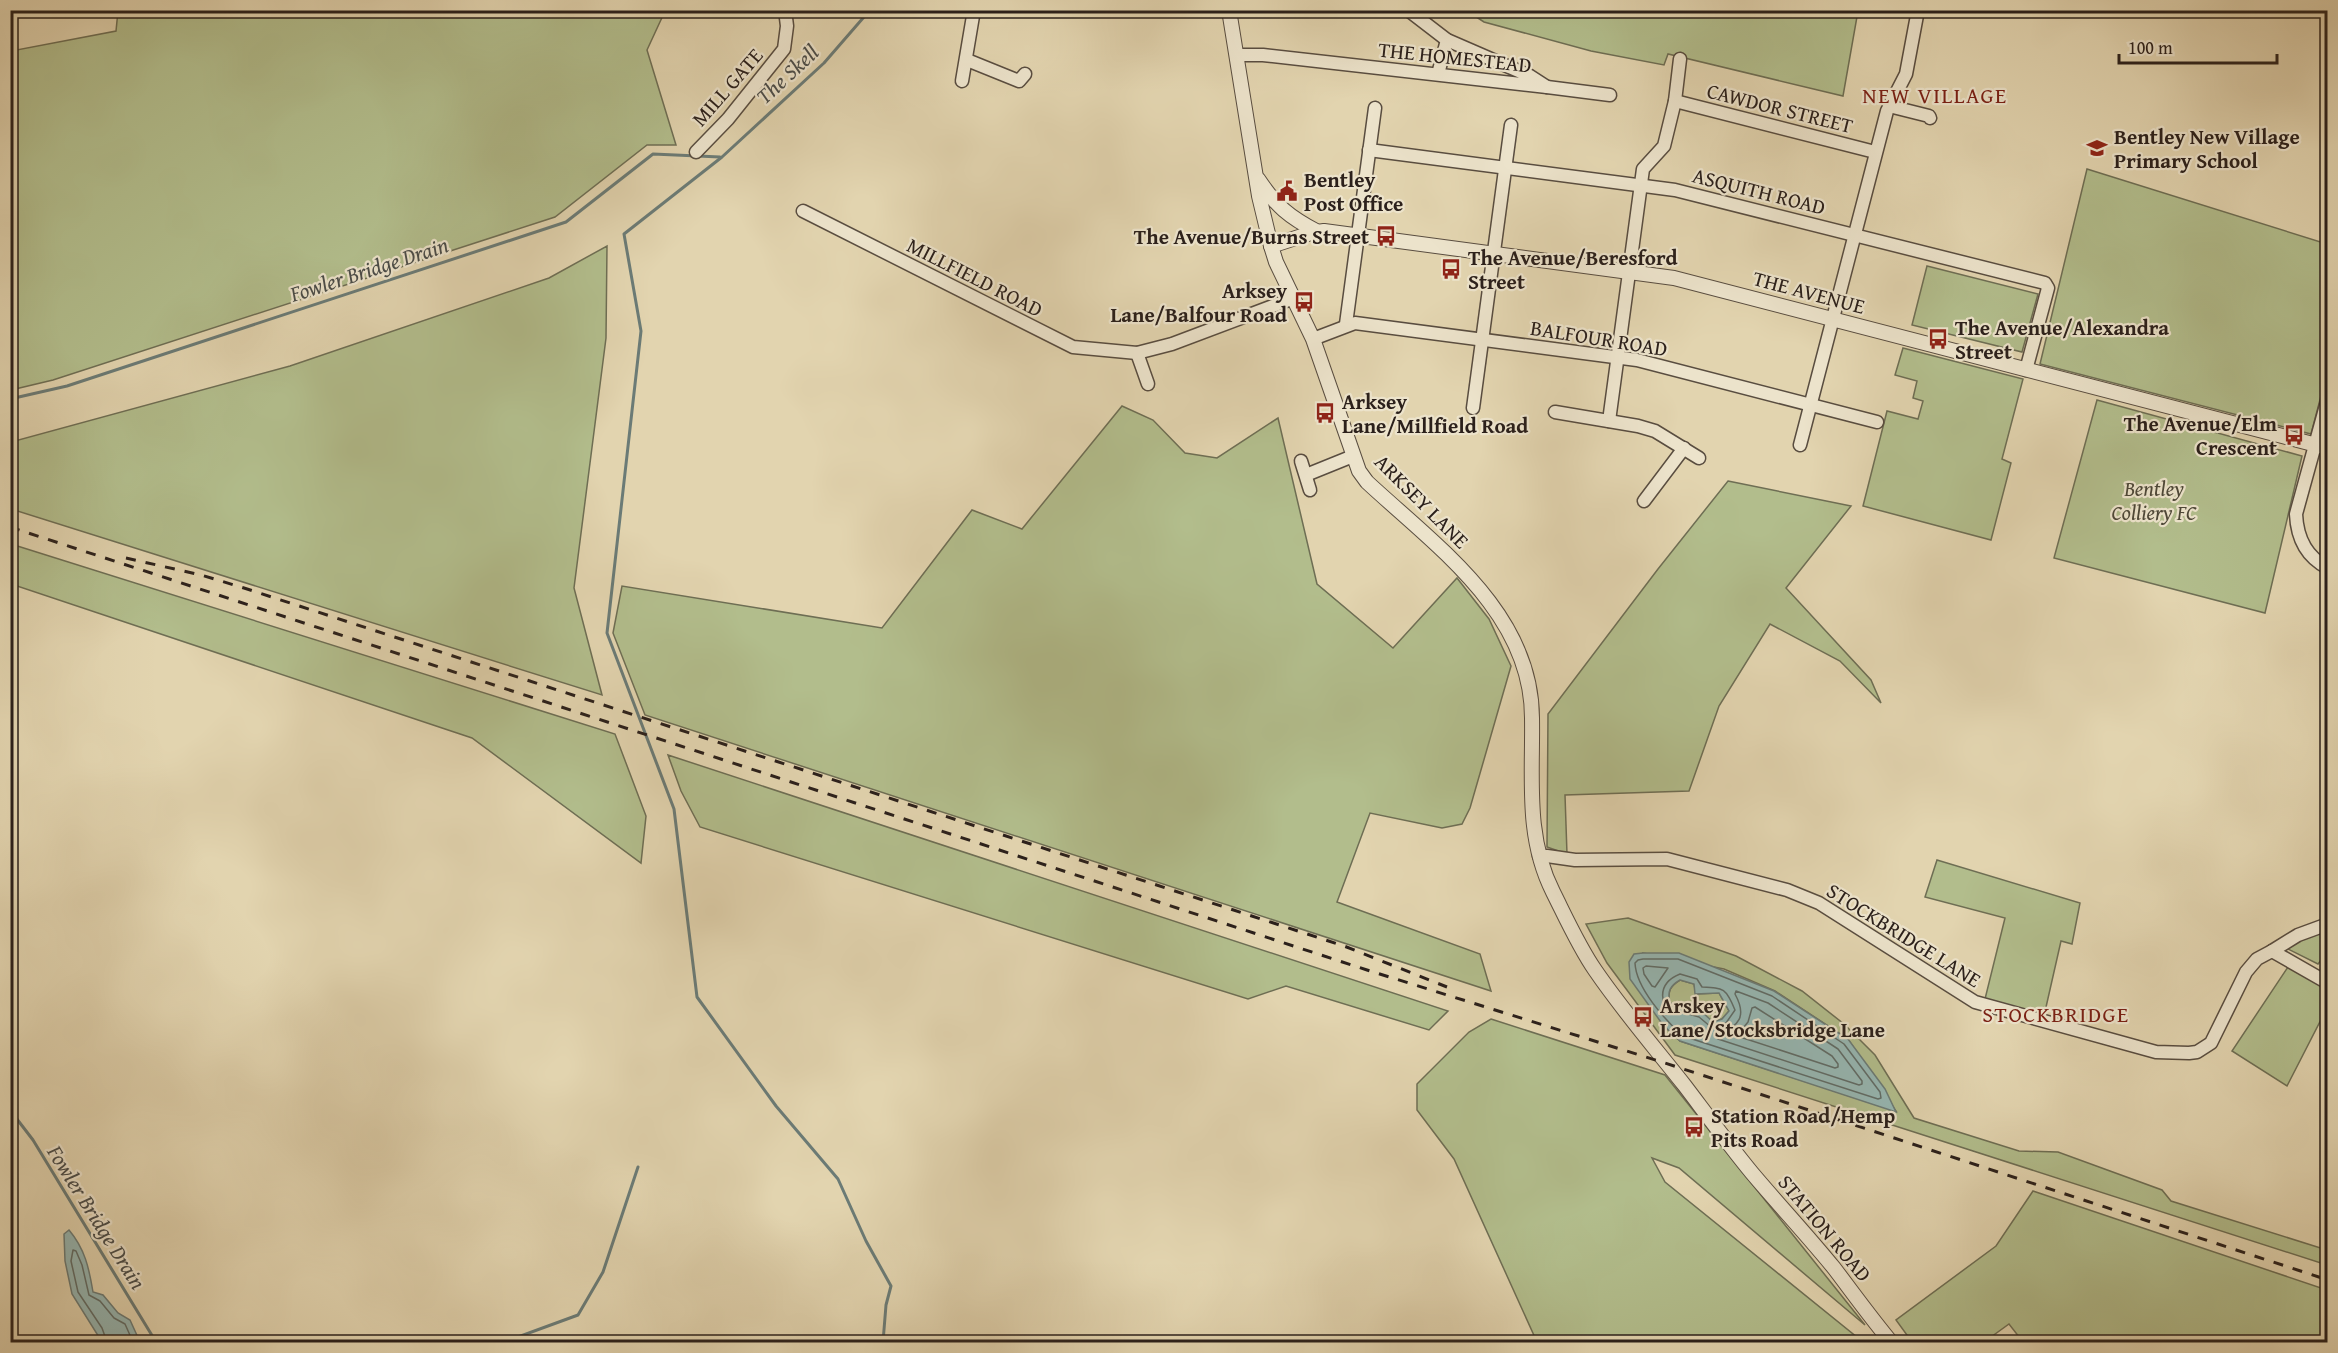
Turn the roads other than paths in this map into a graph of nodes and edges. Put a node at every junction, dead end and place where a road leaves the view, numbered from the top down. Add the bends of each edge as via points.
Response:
1 (785, 10) edge
2 (974, 10) edge
3 (1229, 10) edge
4 (1408, 10) edge
5 (1918, 10) edge
6 (1447, 40) junction
7 (1237, 55) junction
8 (1680, 59) dead end
9 (967, 60) junction
10 (1438, 74) junction
11 (962, 81) dead end
12 (1022, 82) dead end
13 (1547, 87) junction
14 (1610, 95) dead end
15 (1675, 101) junction
16 (1889, 105) junction
17 (1375, 108) dead end
18 (1930, 118) dead end
19 (1511, 125) dead end
20 (1369, 150) junction
21 (696, 152) dead end
22 (1875, 152) junction
23 (1505, 167) junction
24 (1255, 175) junction
25 (1641, 185) junction
26 (803, 211) dead end
27 (1318, 232) junction
28 (1854, 235) junction
29 (1357, 236) junction
30 (1271, 246) junction
31 (1494, 254) junction
32 (1629, 271) junction
33 (1294, 298) junction
34 (1833, 320) junction
35 (1346, 324) junction
36 (1313, 339) junction
37 (1482, 339) junction
38 (1137, 353) junction
39 (1618, 358) junction
40 (2026, 370) junction
41 (1148, 384) dead end
42 (2328, 398) edge
43 (1810, 405) junction
44 (1473, 408) dead end
45 (1555, 412) dead end
46 (1609, 421) junction
47 (1877, 422) dead end
48 (1800, 445) dead end
49 (2321, 447) edge
50 (1684, 448) junction
51 (1353, 456) junction
52 (1699, 458) dead end
53 (1300, 461) dead end
54 (1306, 475) junction
55 (1310, 490) dead end
56 (1644, 501) dead end
57 (2328, 568) edge
58 (1539, 856) junction
59 (2328, 924) edge
60 (2272, 951) junction
61 (1594, 969) joint
62 (2328, 984) edge
63 (1891, 1342) edge

1 - 21 street, MILL GATE via 784,49
2 - 9 street
3 - 7 street, ARKSEY LANE
4 - 6 street, THE HOMESTEAD
5 - 16 street via 1906,74
6 - 10 street
6 - 13 street, THE HOMESTEAD
7 - 10 street, THE HOMESTEAD
7 - 24 street, ARKSEY LANE
8 - 15 street
9 - 11 street
9 - 12 street
10 - 13 street, THE HOMESTEAD
13 - 14 street
15 - 22 street, CAWDOR STREET
15 - 25 street via 1664,146 1643,169
16 - 18 street
16 - 22 street
17 - 20 street
19 - 23 street
20 - 23 street, ASQUITH ROAD
20 - 29 street
22 - 28 street
23 - 25 street, ASQUITH ROAD
23 - 31 street
24 - 27 street via 1290,217
24 - 30 street, ARKSEY LANE
25 - 28 street, ASQUITH ROAD
25 - 32 street
26 - 38 street, MILLFIELD ROAD via 1065,344
27 - 29 street, THE AVENUE
27 - 30 street, THE AVENUE
28 - 34 street
28 - 40 street, ASQUITH ROAD via 2045,283 2048,288
29 - 31 street, THE AVENUE
29 - 35 street
30 - 33 street, ARKSEY LANE
31 - 32 street, THE AVENUE
31 - 37 street
32 - 34 street, THE AVENUE via 1674,278
32 - 39 street
33 - 36 street, ARKSEY LANE
33 - 38 street, MILLFIELD ROAD via 1172,344
34 - 40 street, THE AVENUE
34 - 43 street
35 - 36 street, BALFOUR ROAD
35 - 37 street, BALFOUR ROAD
36 - 51 street, ARKSEY LANE
37 - 39 street, BALFOUR ROAD
37 - 44 street
38 - 41 street
39 - 43 street, BALFOUR ROAD
39 - 46 street
40 - 49 street, THE AVENUE
42 - 49 street
43 - 47 street, BALFOUR ROAD
43 - 48 street
45 - 46 street
46 - 50 street via 1655,431
49 - 57 street via 2296,514 2296,526 2312,558
50 - 52 street
50 - 56 street
51 - 54 street
51 - 58 street, ARKSEY LANE via 1367,482 1490,601 1515,644 1530,694 1530,795
53 - 54 street
54 - 55 street
58 - 60 street, STOCKBRIDGE LANE via 1575,860 1667,859 1787,890 1819,903 1975,1002 2156,1052 2189,1053 2211,1043 2246,972 2257,959
58 - 61 street, ARKSEY LANE via 1551,889
59 - 60 street, STOCKBRIDGE LANE via 2298,935
60 - 62 street
61 - 63 street, STATION ROAD via 1752,1173

